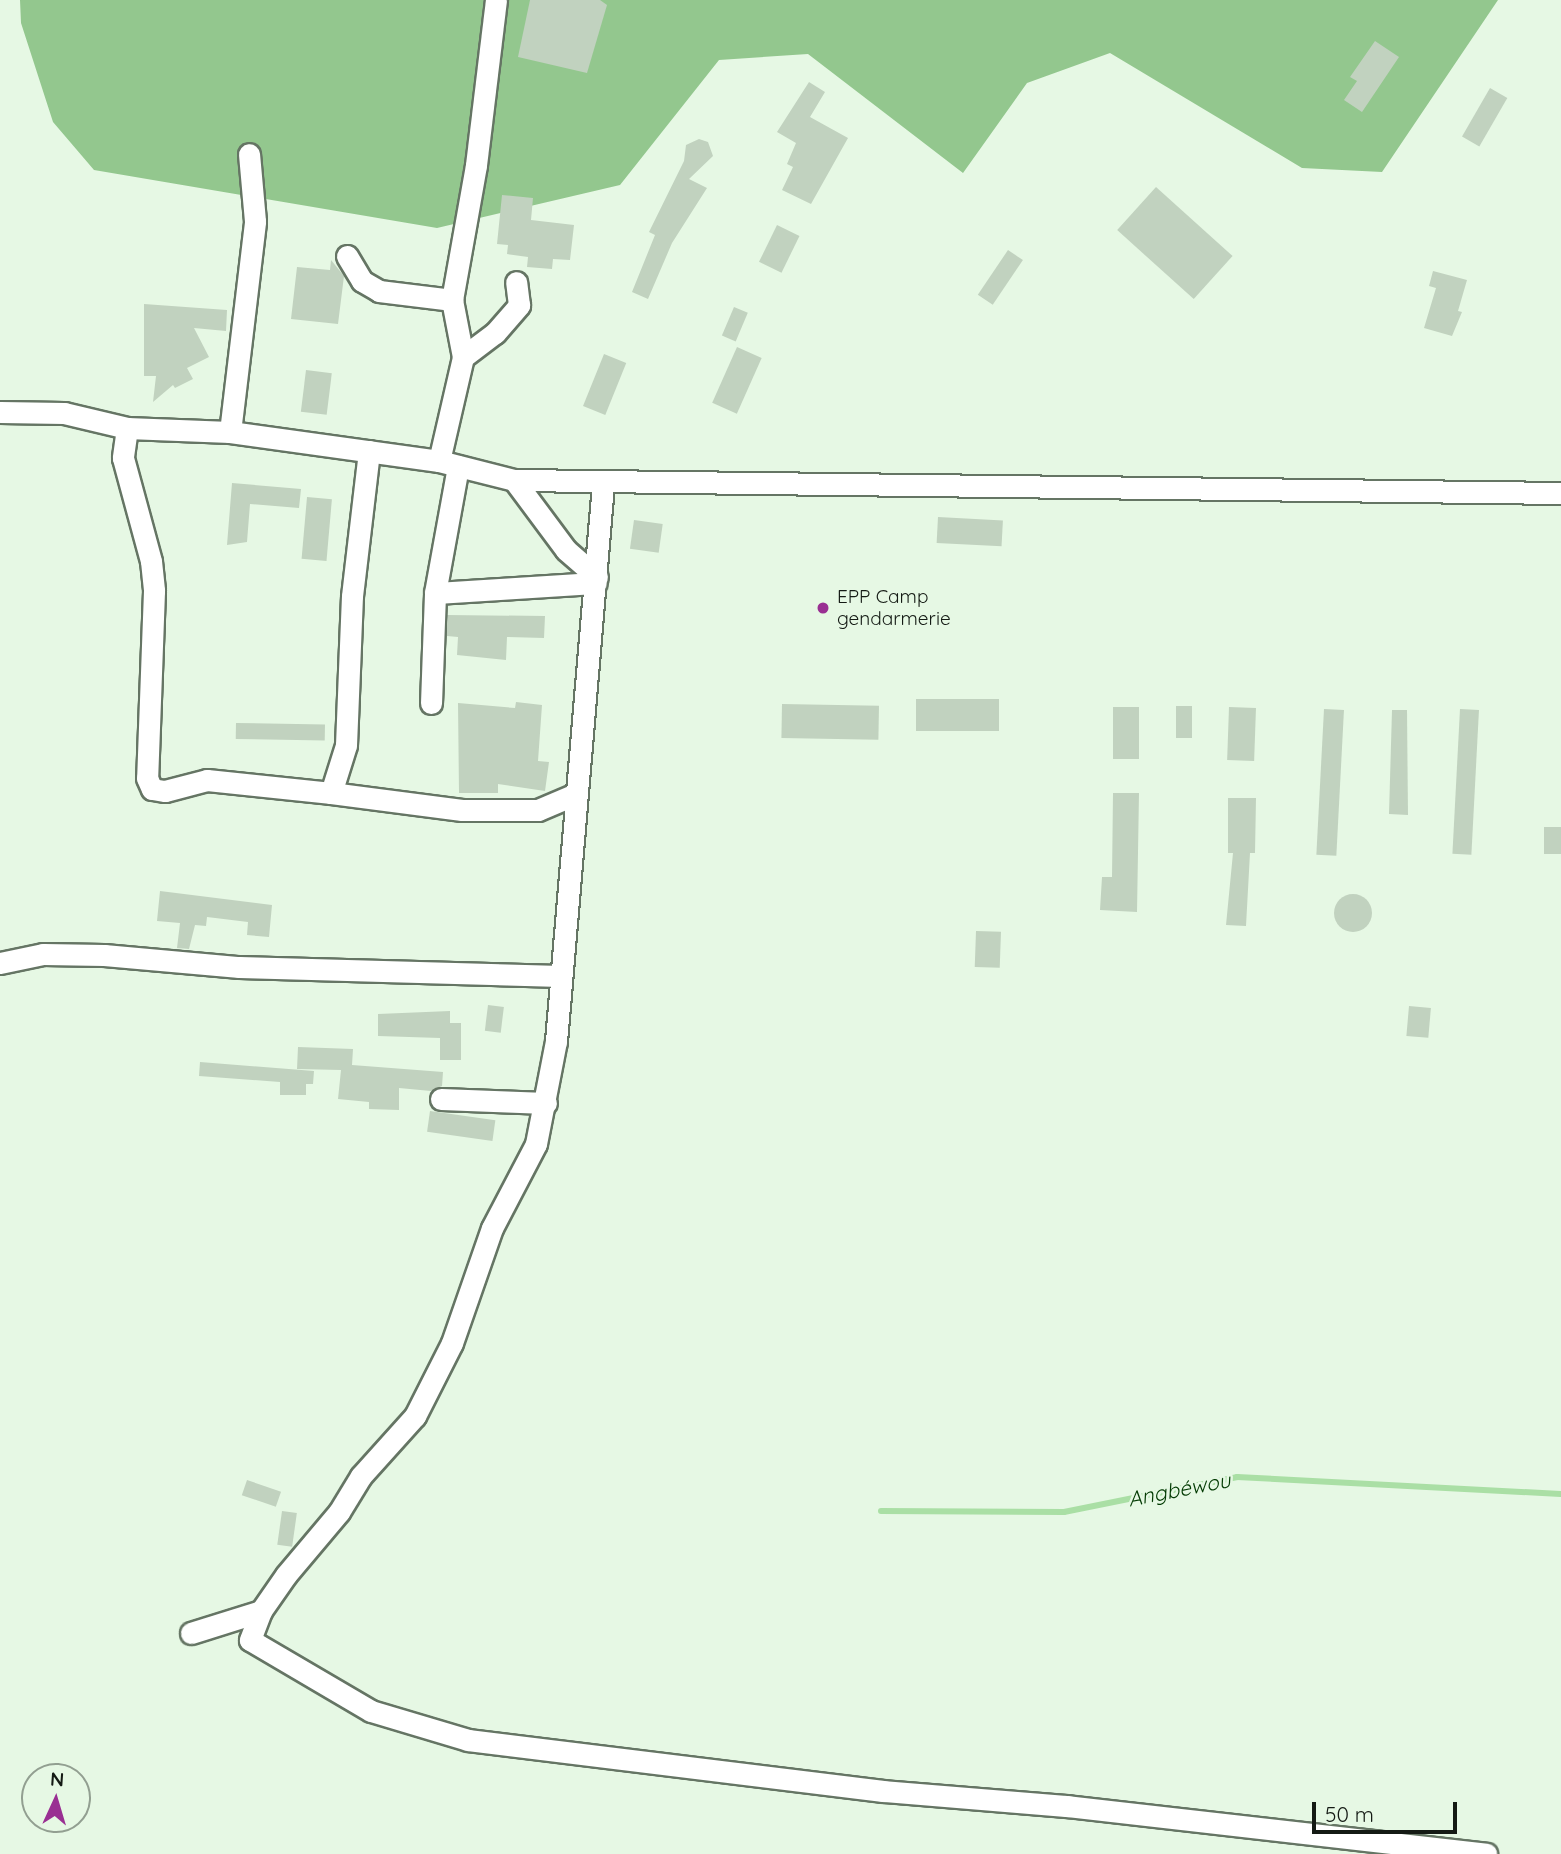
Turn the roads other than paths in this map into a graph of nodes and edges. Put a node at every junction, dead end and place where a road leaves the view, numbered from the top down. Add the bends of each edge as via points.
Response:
1 (496, 0) edge
2 (249, 154) dead end
3 (347, 256) dead end
4 (516, 282) dead end
5 (452, 300) junction
6 (463, 357) junction
7 (1, 415) edge
8 (127, 428) junction
9 (230, 432) junction
10 (369, 451) junction
11 (449, 464) junction
12 (514, 480) junction
13 (603, 484) junction
14 (1561, 493) edge
15 (597, 580) junction
16 (435, 593) junction
17 (431, 703) dead end
18 (331, 793) junction
19 (575, 795) junction
20 (0, 963) edge
21 (561, 976) junction
22 (441, 1099) dead end
23 (546, 1103) junction
24 (261, 1611) junction
25 (191, 1633) dead end
26 (1486, 1854) edge

1 - 5 street via 476,165
2 - 9 street via 255,221
3 - 5 street via 362,282 379,291
4 - 6 street via 519,305 495,333
5 - 6 street
6 - 11 street
7 - 8 street via 64,413
8 - 9 street
8 - 18 street via 123,458 150,561 153,591 154,674 146,767 152,789 165,791 207,780
9 - 10 street
10 - 11 street
10 - 18 street via 352,596 346,745
11 - 12 street
11 - 16 street
12 - 13 street
12 - 15 street via 566,550
13 - 14 street
13 - 15 street
15 - 16 street
15 - 19 street
16 - 17 street
18 - 19 street via 463,810 538,810
19 - 21 street
20 - 21 street via 43,954 104,954 252,967
21 - 23 street
22 - 23 street
23 - 24 street via 536,1144 492,1228 452,1343 415,1416 361,1476 340,1512
24 - 25 street
24 - 26 street via 250,1640 280,1661 371,1711 468,1740 883,1791

